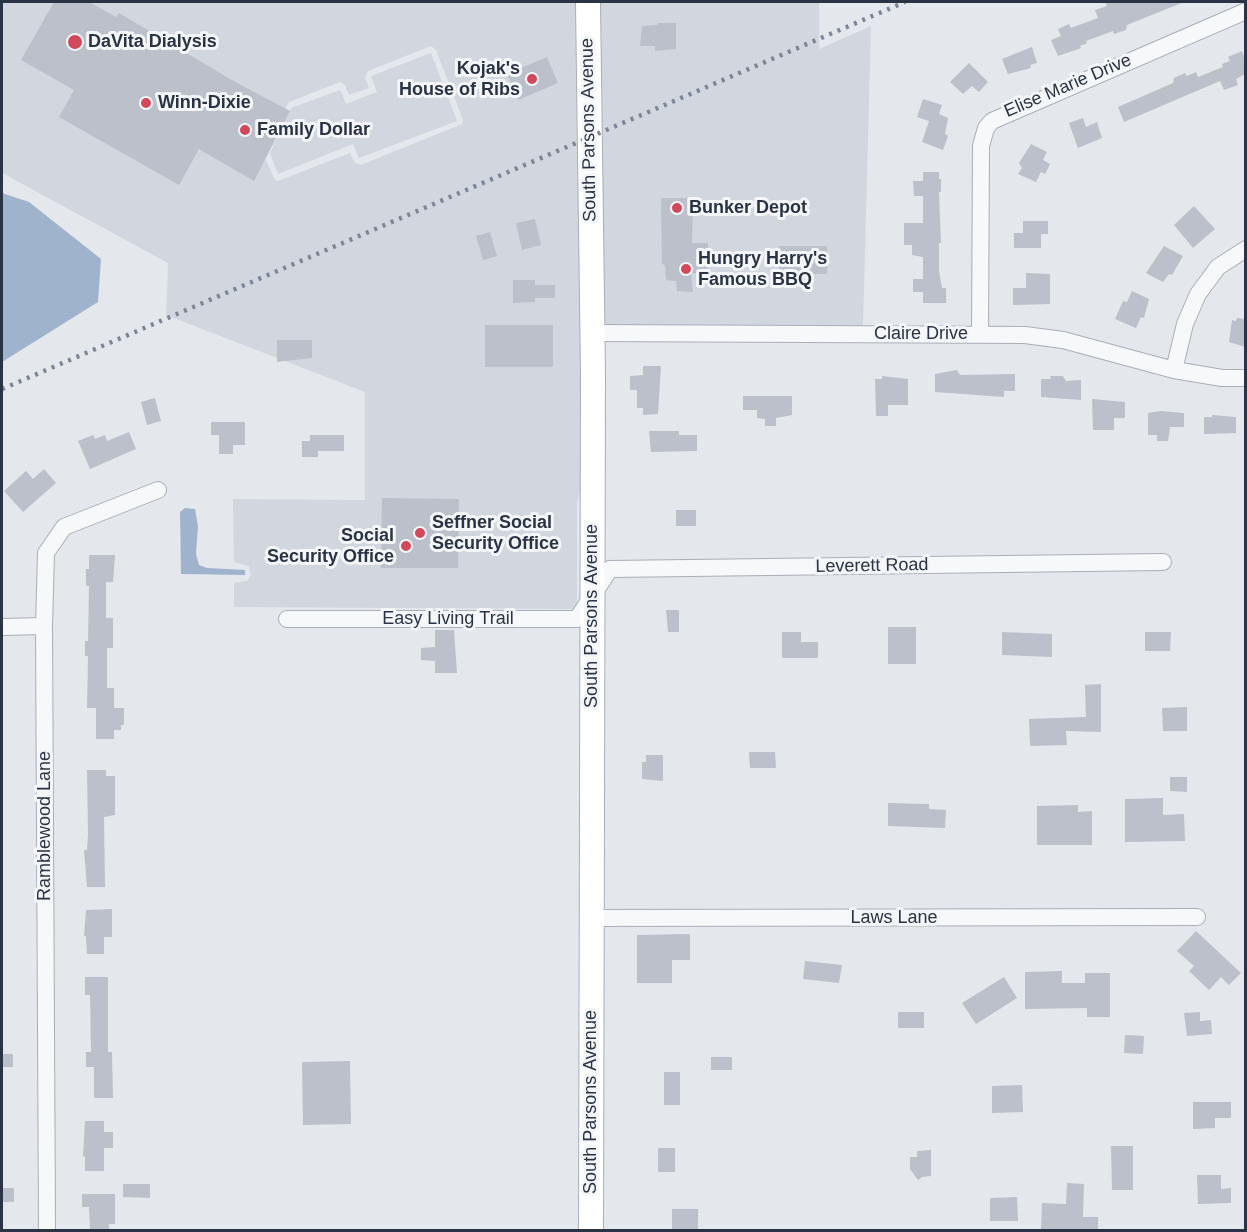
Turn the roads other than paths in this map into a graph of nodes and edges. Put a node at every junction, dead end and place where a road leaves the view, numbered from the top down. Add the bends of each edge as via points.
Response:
1 (588, 2) edge
2 (1245, 11) edge
3 (1245, 249) edge
4 (591, 333) junction
5 (980, 334) junction
6 (1174, 370) junction
7 (1245, 378) edge
8 (158, 490) dead end
9 (1163, 562) dead end
10 (593, 591) junction
11 (287, 619) dead end
12 (44, 626) junction
13 (2, 627) edge
14 (1197, 917) dead end
15 (591, 918) junction
16 (47, 1230) edge
17 (591, 1230) edge

1 - 4 main road, South Parsons Avenue
2 - 5 street, Elise Marie Drive via 992,121 986,128 981,146
3 - 6 street via 1218,267 1198,294 1185,324
4 - 5 street, Claire Drive
4 - 10 main road, South Parsons Avenue
5 - 6 street, Claire Drive via 1063,340
6 - 7 street, Claire Drive
8 - 12 street, Ramblewood Lane via 64,527 46,553
9 - 10 street, Leverett Road via 610,569
10 - 11 street, Easy Living Trail via 577,619
10 - 15 main road, South Parsons Avenue
12 - 13 street
12 - 16 street, Ramblewood Lane
14 - 15 street, Laws Lane
15 - 17 main road, South Parsons Avenue

